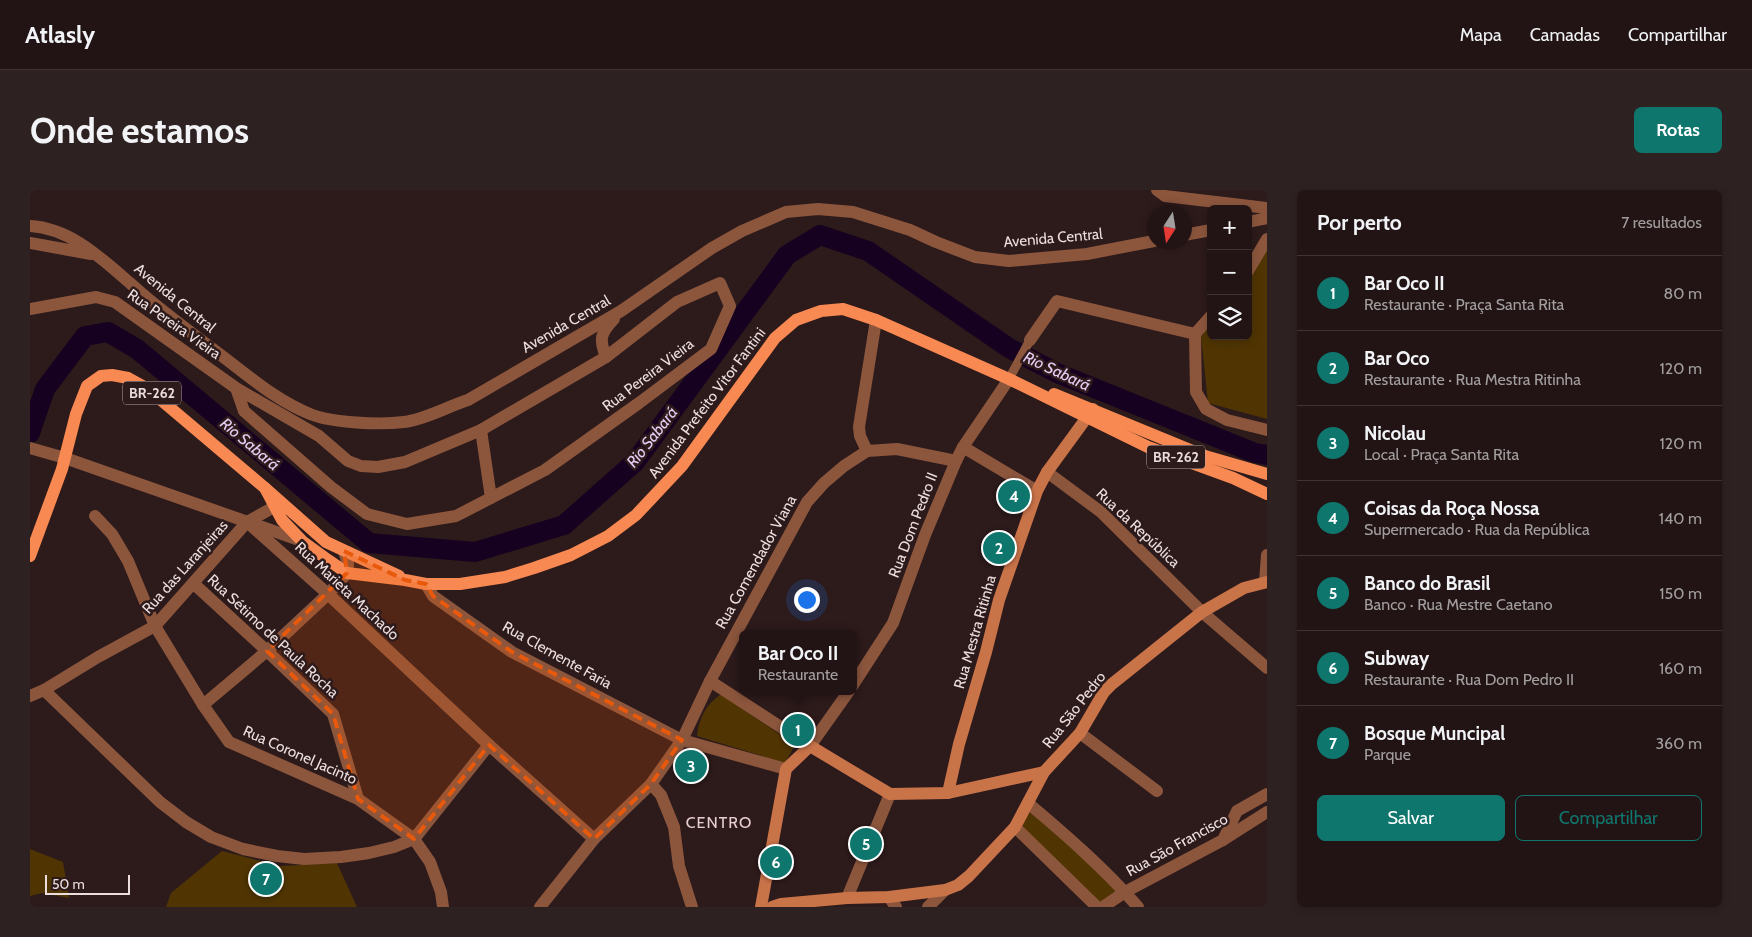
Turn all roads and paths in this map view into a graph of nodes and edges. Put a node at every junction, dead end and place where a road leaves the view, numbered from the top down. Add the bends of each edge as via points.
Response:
1 (1157, 190) edge
2 (1267, 208) edge
3 (1267, 218) edge
4 (1252, 221) edge
5 (30, 226) edge
6 (1207, 231) edge
7 (1192, 234) edge
8 (1267, 239) edge
9 (1147, 242) edge
10 (30, 244) edge
11 (98, 255) junction
12 (1252, 264) edge
13 (30, 309) edge
14 (621, 312) junction
15 (876, 320) junction
16 (1207, 320) edge
17 (1195, 334) junction
18 (1030, 340) joint
19 (606, 357) junction
20 (1009, 379) junction
21 (236, 388) junction
22 (1090, 413) junction
23 (481, 430) junction
24 (1267, 430) edge
25 (963, 447) junction
26 (30, 448) edge
27 (868, 452) junction
28 (59, 456) junction
29 (956, 460) junction
30 (1047, 472) junction
31 (1267, 474) edge
32 (1036, 491) junction
33 (1267, 494) edge
34 (491, 498) junction
35 (280, 507) junction
36 (95, 516) dead end
37 (248, 522) junction
38 (302, 541) junction
39 (344, 551) junction
40 (1267, 555) edge
41 (30, 556) edge
42 (347, 573) junction
43 (405, 580) junction
44 (1266, 582) edge
45 (192, 583) junction
46 (426, 584) junction
47 (328, 594) junction
48 (1202, 612) junction
49 (154, 626) junction
50 (267, 651) junction
51 (1267, 668) edge
52 (857, 679) edge
53 (710, 681) junction
54 (44, 690) junction
55 (846, 695) edge
56 (30, 696) edge
57 (203, 705) junction
58 (1080, 733) junction
59 (682, 740) junction
60 (489, 745) junction
61 (810, 746) junction
62 (786, 769) junction
63 (1044, 772) junction
64 (651, 784) junction
65 (1157, 791) dead end
66 (948, 793) junction
67 (890, 794) junction
68 (1267, 794) edge
69 (358, 799) junction
70 (1028, 803) junction
71 (1267, 812) edge
72 (1015, 826) junction
73 (594, 838) junction
74 (414, 839) junction
75 (1223, 840) junction
76 (945, 890) junction
77 (1125, 892) junction
78 (847, 898) junction
79 (892, 902) edge
80 (545, 905) edge
81 (443, 907) edge
82 (692, 907) edge
83 (761, 907) edge
84 (772, 907) edge
85 (928, 907) edge
86 (1097, 907) edge
87 (1103, 907) edge
88 (1138, 907) edge

1 - 2 street via 1165,196
3 - 4 street
5 - 11 street, Avenida Central via 70,237
6 - 7 street
8 - 12 street
9 - 14 street, Avenida Central via 1087,254 1009,261 975,258 910,230 853,212 786,212 712,248
10 - 11 street
11 - 14 street, Avenida Central via 146,298 283,402 312,415 360,423 404,422 434,415 468,400
13 - 21 street, Rua Pereira Vieira via 96,297 115,302
14 - 19 street via 603,331 601,344
15 - 20 main road, Avenida Prefeito Vitor Fantini / BR-262
15 - 27 street via 859,427
15 - 46 main road, Avenida Prefeito Vitor Fantini / BR-262 via 843,309 821,311 796,320 775,338 663,488 636,515 608,536 571,555 506,577 460,584
16 - 17 street
17 - 18 street via 1058,301
17 - 24 street via 1196,392 1206,409 1227,420
18 - 20 street
19 - 23 street, Rua Pereira Vieira
19 - 34 street, Rua Pereira Vieira via 677,302 720,283 730,306 711,349 545,470
20 - 22 main road, Avenida Prefeito Vitor Fantini / BR-262
20 - 25 street, Rua Dom Pedro II
21 - 23 street, Rua Pereira Vieira via 319,436 348,461 361,466 378,467 406,462
21 - 34 street, Rua Pereira Vieira via 244,411 367,514 407,524 456,516
22 - 30 main road, Rua Mestra Ritinha
22 - 31 main road, Avenida Prefeito Vitor Fantini / BR-262 via 1205,456
22 - 33 main road, Avenida Prefeito Vitor Fantini / BR-262 via 1148,447
23 - 34 street
25 - 29 street, Rua Dom Pedro II
25 - 32 street
26 - 28 street, Rua Marieta Machado
27 - 29 street, Rua Comendador Viana via 897,450
27 - 53 street, Rua Comendador Viana via 824,482 807,502
28 - 35 main road, Avenida Prefeito Vitor Fantini / BR-262 via 88,386 101,376 128,378 148,389 266,488
28 - 37 street, Rua Marieta Machado
28 - 41 main road, Avenida Prefeito Vitor Fantini / BR-262
29 - 52 street, Rua Dom Pedro II via 893,623
30 - 32 main road, Rua Mestra Ritinha
30 - 48 street, Rua da República via 1101,512
32 - 66 main road, Rua Mestra Ritinha via 999,600
35 - 37 street, Rua das Laranjeiras
35 - 38 main road, Avenida Prefeito Vitor Fantini / BR-262 via 282,520
35 - 39 main road, Avenida Prefeito Vitor Fantini / BR-262 via 326,542
36 - 49 street, Rua Coronel Jacinto via 112,534 128,561
37 - 38 street
37 - 45 street, Rua das Laranjeiras
37 - 47 street, Rua Marieta Machado
38 - 42 main road, Avenida Prefeito Vitor Fantini / BR-262
39 - 42 street
39 - 43 main road, Avenida Prefeito Vitor Fantini / BR-262
40 - 44 street
42 - 43 main road, Avenida Prefeito Vitor Fantini / BR-262
42 - 47 street
43 - 46 main road, Avenida Prefeito Vitor Fantini / BR-262
44 - 48 main road, Rua São Pedro via 1244,588
45 - 49 street, Rua das Laranjeiras
45 - 50 street, Rua Sétimo de Paula Rocha
46 - 59 street, Rua Clemente Faria via 433,596 512,652
47 - 50 street
47 - 60 street, Rua Marieta Machado
48 - 51 street, Rua da República
48 - 58 main road, Rua São Pedro via 1112,684
49 - 54 street, Rua das Laranjeiras
49 - 57 street, Rua Coronel Jacinto
50 - 57 street
50 - 69 street, Rua Sétimo de Paula Rocha via 333,714
53 - 59 street, Rua Comendador Viana
53 - 61 street
54 - 56 street, Rua das Laranjeiras
54 - 74 street via 160,802 211,837 243,849 304,859 369,853
55 - 61 street
57 - 69 street, Rua Coronel Jacinto via 230,742
58 - 63 main road, Rua São Pedro
58 - 65 street
59 - 62 street, Rua Clemente Faria
59 - 64 street
60 - 73 street, Rua Marieta Machado
60 - 74 street
61 - 62 main road
61 - 67 main road
62 - 83 main road
63 - 66 main road
63 - 70 main road, Rua São Pedro
64 - 73 street
64 - 82 street via 661,795 674,827 679,866
66 - 67 main road
67 - 78 street
68 - 75 street via 1237,811
69 - 74 street, Rua Coronel Jacinto
70 - 72 main road, Rua São Pedro
70 - 77 street
71 - 75 street, Rua São Francisco
72 - 76 main road, Rua São Pedro via 969,876
72 - 86 street
73 - 80 street
74 - 81 street, Rua Coronel Jacinto via 430,862
75 - 77 street, Rua São Francisco
76 - 79 main road, Rua São Pedro
76 - 85 street
77 - 87 street, Rua São Francisco
77 - 88 street
78 - 79 main road, Rua São Pedro
78 - 84 main road, Rua São Pedro

